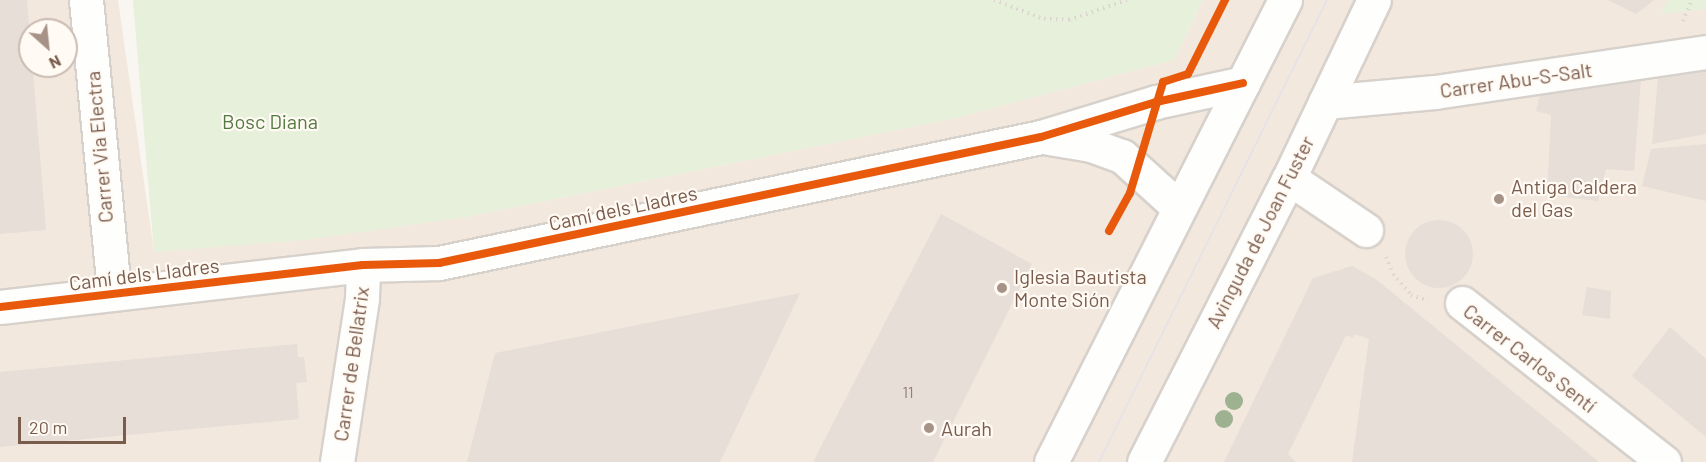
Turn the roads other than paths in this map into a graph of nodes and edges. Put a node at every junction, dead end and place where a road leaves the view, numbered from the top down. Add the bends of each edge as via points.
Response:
1 (86, 0) edge
2 (1285, 0) edge
3 (1374, 0) edge
4 (1706, 52) edge
5 (1243, 83) junction
6 (1325, 102) junction
7 (1041, 137) junction
8 (1289, 178) junction
9 (1177, 206) junction
10 (1366, 230) road end
11 (363, 265) junction
12 (114, 293) junction
13 (1462, 303) road end
14 (0, 307) edge
15 (337, 462) edge
16 (1051, 462) edge
17 (1144, 462) edge
18 (1664, 462) edge

1 - 12 street, Carrer Via Electra
2 - 5 street
3 - 6 street, Avinguda de Joan Fuster
4 - 6 street, Carrer Abu-S-Salt via 1435,92
5 - 7 street, Camí dels Lladres via 1156,102
5 - 9 street
6 - 8 street, Avinguda de Joan Fuster
7 - 9 street, Camí dels Lladres via 1091,144 1122,156
7 - 11 street, Camí dels Lladres via 439,263
8 - 10 street
8 - 17 street, Avinguda de Joan Fuster
9 - 16 street
11 - 12 street, Camí dels Lladres
11 - 15 street, Carrer de Bellatrix via 362,298
12 - 14 street, Camí dels Lladres
13 - 18 street, Carrer Carlos Sentí

